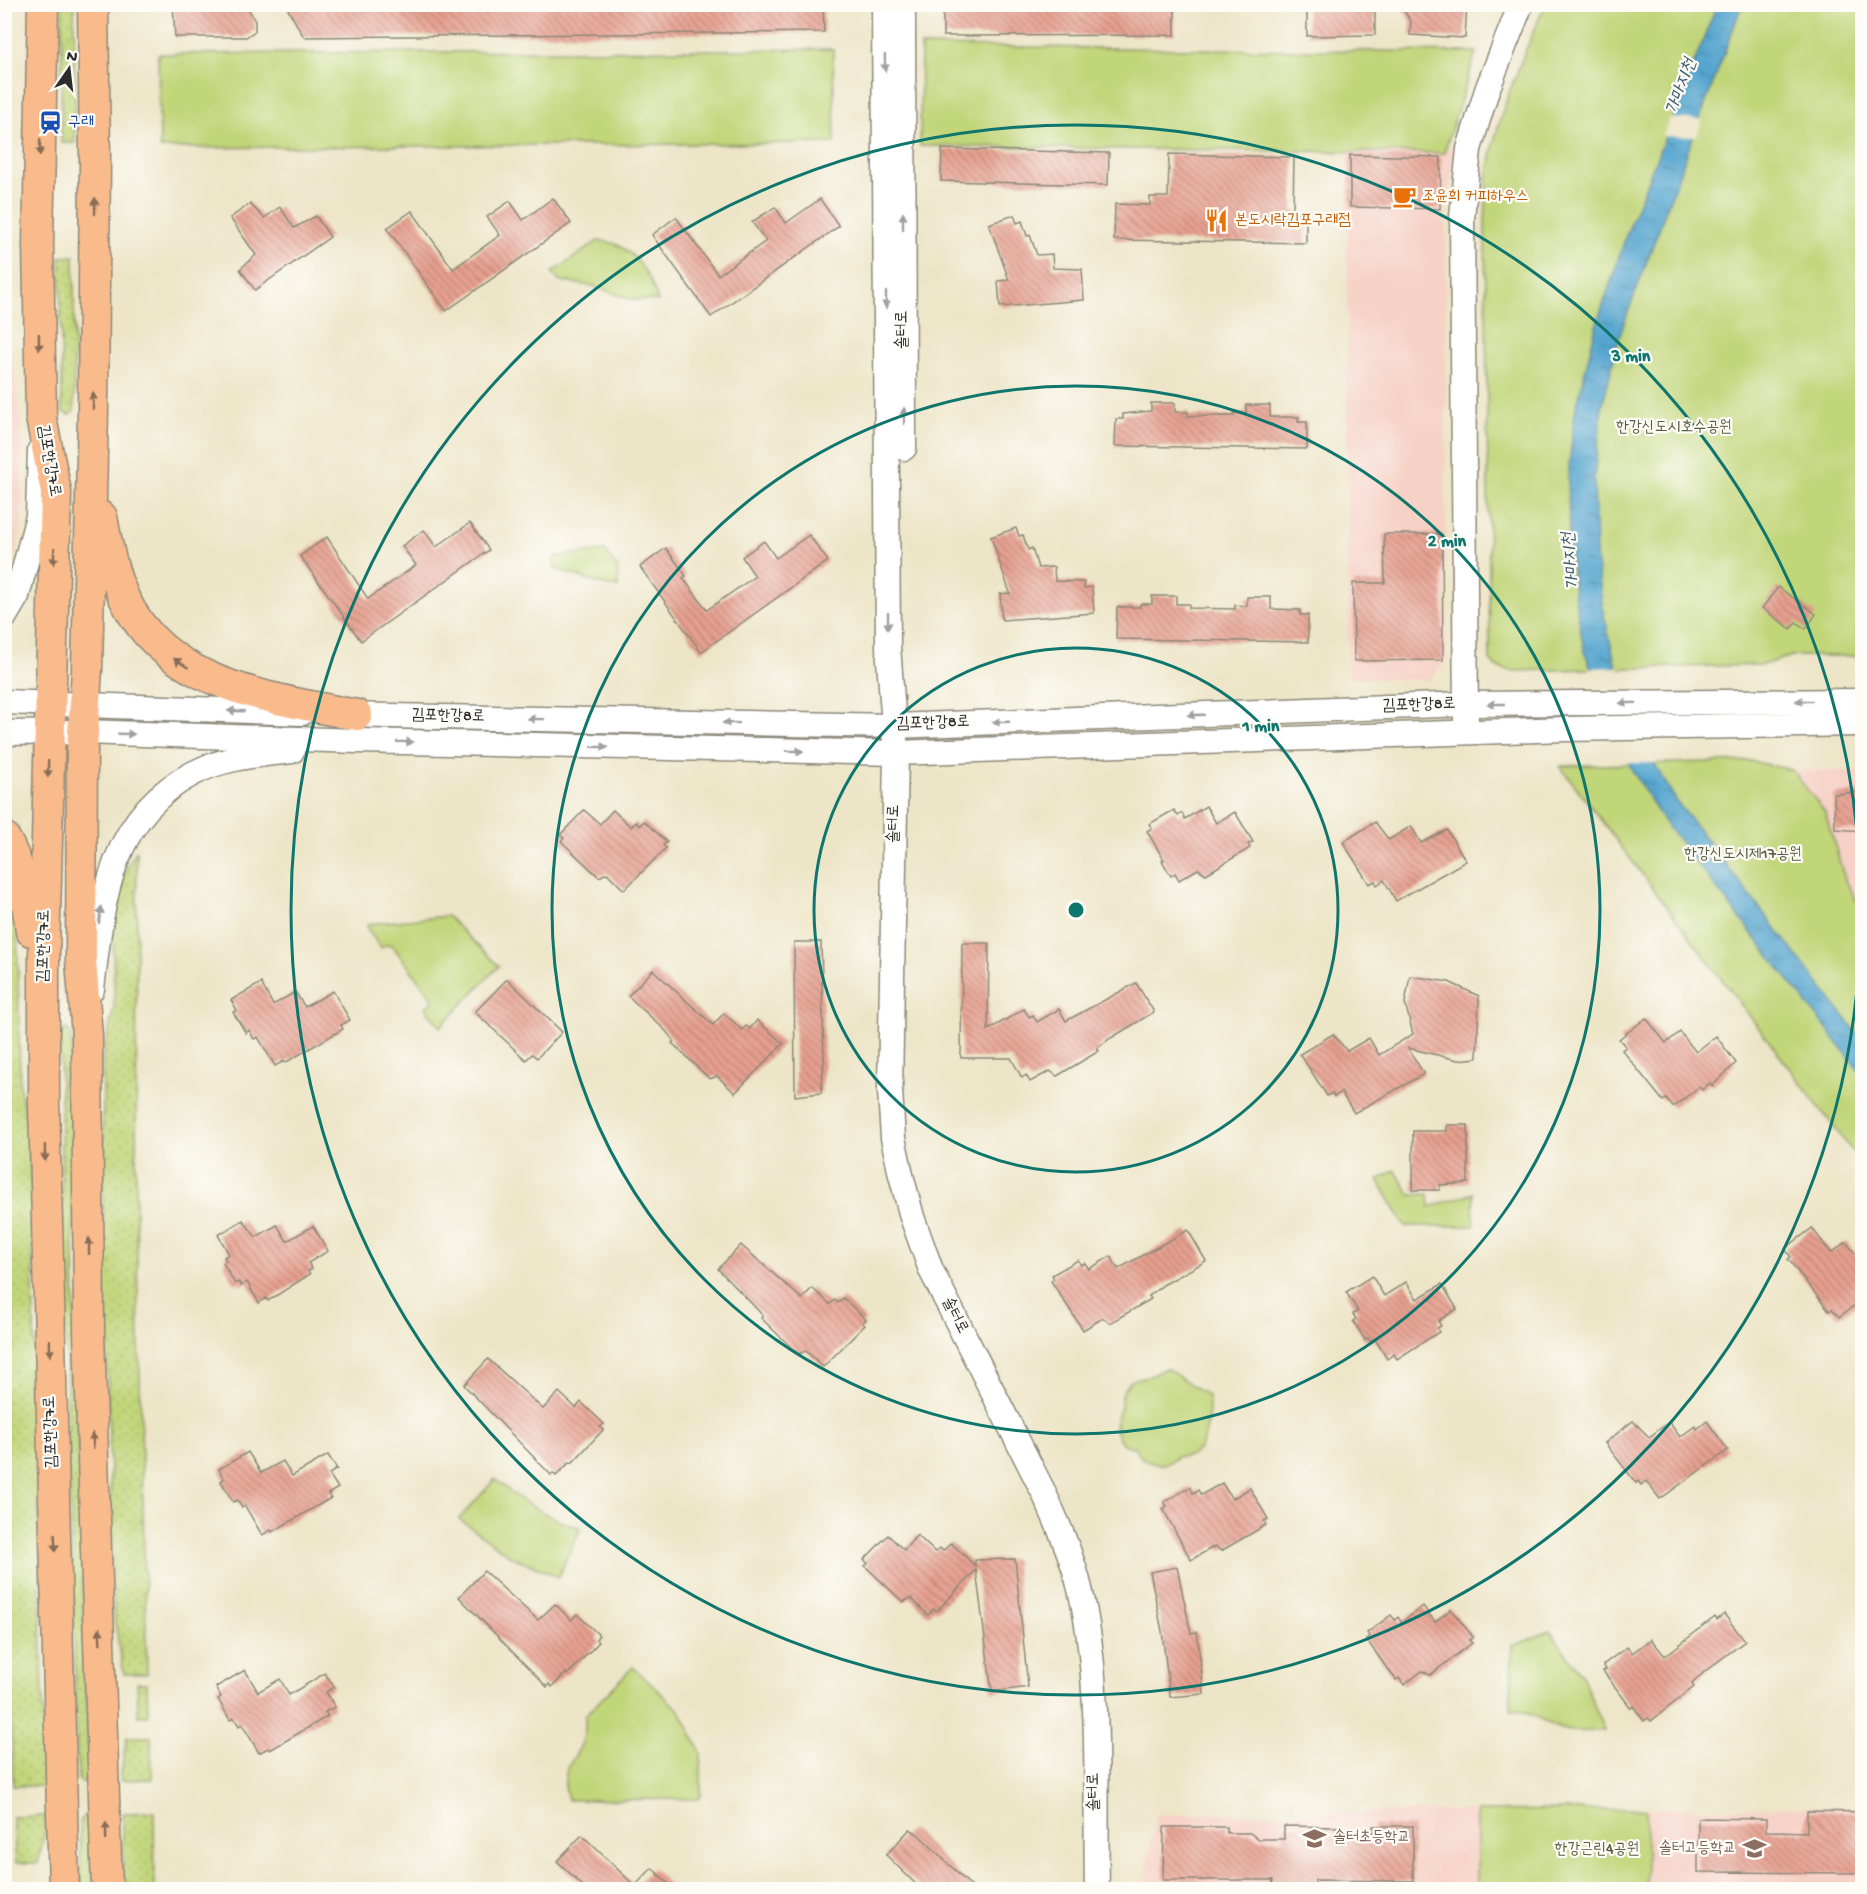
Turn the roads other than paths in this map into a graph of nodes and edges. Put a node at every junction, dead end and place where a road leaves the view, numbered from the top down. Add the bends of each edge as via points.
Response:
1 (43, 4) edge
2 (93, 4) edge
3 (884, 4) edge
4 (903, 4) edge
5 (1521, 4) edge
6 (40, 418) junction
7 (92, 445) junction
8 (4, 618) edge
9 (1863, 701) edge
10 (4, 702) edge
11 (50, 703) junction
12 (1467, 704) junction
13 (83, 719) junction
14 (1863, 724) edge
15 (894, 726) junction
16 (358, 728) junction
17 (49, 732) junction
18 (1466, 732) junction
19 (4, 733) edge
20 (896, 753) junction
21 (4, 837) edge
22 (87, 1036) junction
23 (44, 1103) junction
24 (64, 1890) edge
25 (107, 1890) edge
26 (1097, 1890) edge

1 -> 6 main road, 김포한강7로 via 38,244
7 -> 2 main road
3 -> 15 street, 솔터로 via 888,646
15 -> 4 street, 솔터로 via 905,654
5 - 12 street via 1469,149 1462,217
6 - 8 street via 38,516 17,596
6 -> 11 main road, 김포한강7로 via 56,492
7 - 13 main road
16 -> 7 main road via 200,675 150,637 118,584 102,518
9 -> 12 street, 김포한강8로
10 - 11 street, 김포한강8로
11 - 13 street, 김포한강8로
11 - 17 main road, 김포한강7로
12 -> 15 street, 김포한강8로
12 - 18 street
13 - 16 street, 김포한강8로
13 - 17 street, 김포한강8로
13 - 22 main road via 81,960
14 - 18 street, 김포한강8로
15 -> 16 street, 김포한강8로
15 - 20 street, 솔터로
16 -> 20 street, 김포한강8로
22 -> 16 street via 101,906 118,854 134,825 159,798 194,773
17 - 19 street, 김포한강8로
17 -> 23 main road, 김포한강7로
18 - 20 street, 김포한강8로
20 - 26 street, 솔터로 via 890,1091 893,1138 912,1217 931,1270 1059,1527 1080,1589 1091,1674
21 - 23 main road via 13,851 25,893
25 -> 22 main road via 89,1333
23 -> 24 main road, 김포한강7로

